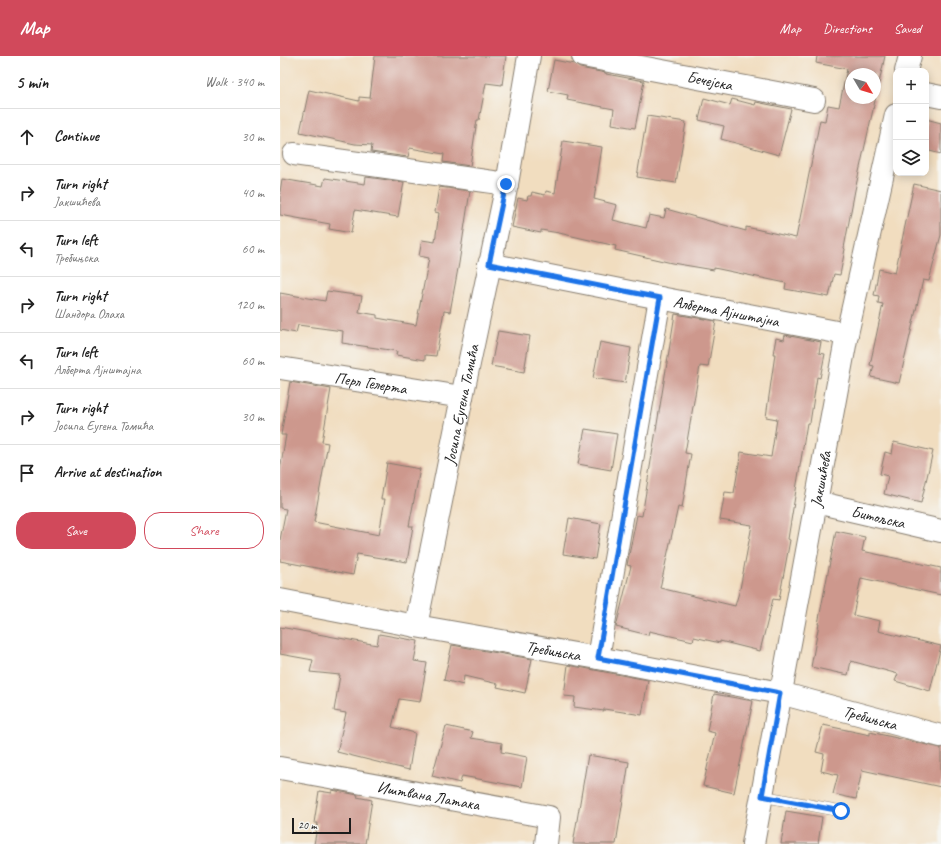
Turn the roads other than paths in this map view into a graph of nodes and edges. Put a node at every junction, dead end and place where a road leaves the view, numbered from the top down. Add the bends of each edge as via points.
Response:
1 (530, 56) edge
2 (583, 56) edge
3 (910, 56) edge
4 (907, 68) edge
5 (929, 95) edge
6 (941, 97) edge
7 (814, 100) dead end
8 (893, 128) edge
9 (294, 154) dead end
10 (506, 184) junction
11 (489, 264) junction
12 (660, 298) junction
13 (847, 334) junction
14 (280, 368) edge
15 (462, 397) junction
16 (816, 502) junction
17 (941, 531) edge
18 (280, 600) edge
19 (416, 626) junction
20 (598, 658) junction
21 (780, 693) junction
22 (941, 736) edge
23 (280, 768) edge
24 (762, 796) junction
25 (841, 811) dead end
26 (546, 844) edge
27 (753, 844) edge

1 - 10 street, Јосипа Еугена Томића
2 - 7 street, Бечејска
3 - 4 street
5 - 6 street
8 - 13 street, Јакшићева
9 - 10 street
10 - 11 street, Јосипа Еугена Томића
11 - 12 street, Алберта Ајнштајна
11 - 15 street, Јосипа Еугена Томића
12 - 13 street, Алберта Ајнштајна
12 - 20 street
13 - 16 street, Јакшићева
14 - 15 street, Перл Гелерта
15 - 19 street, Јосипа Еугена Томића
16 - 17 street, Битољска
16 - 21 street, Јакшићева
18 - 19 street, Требињска
19 - 20 street, Требињска
20 - 21 street, Требињска
21 - 22 street, Требињска
21 - 24 street, Јакшићева
23 - 26 street, Иштвана Латака via 549,817
24 - 25 lane
24 - 27 street, Јакшићева

